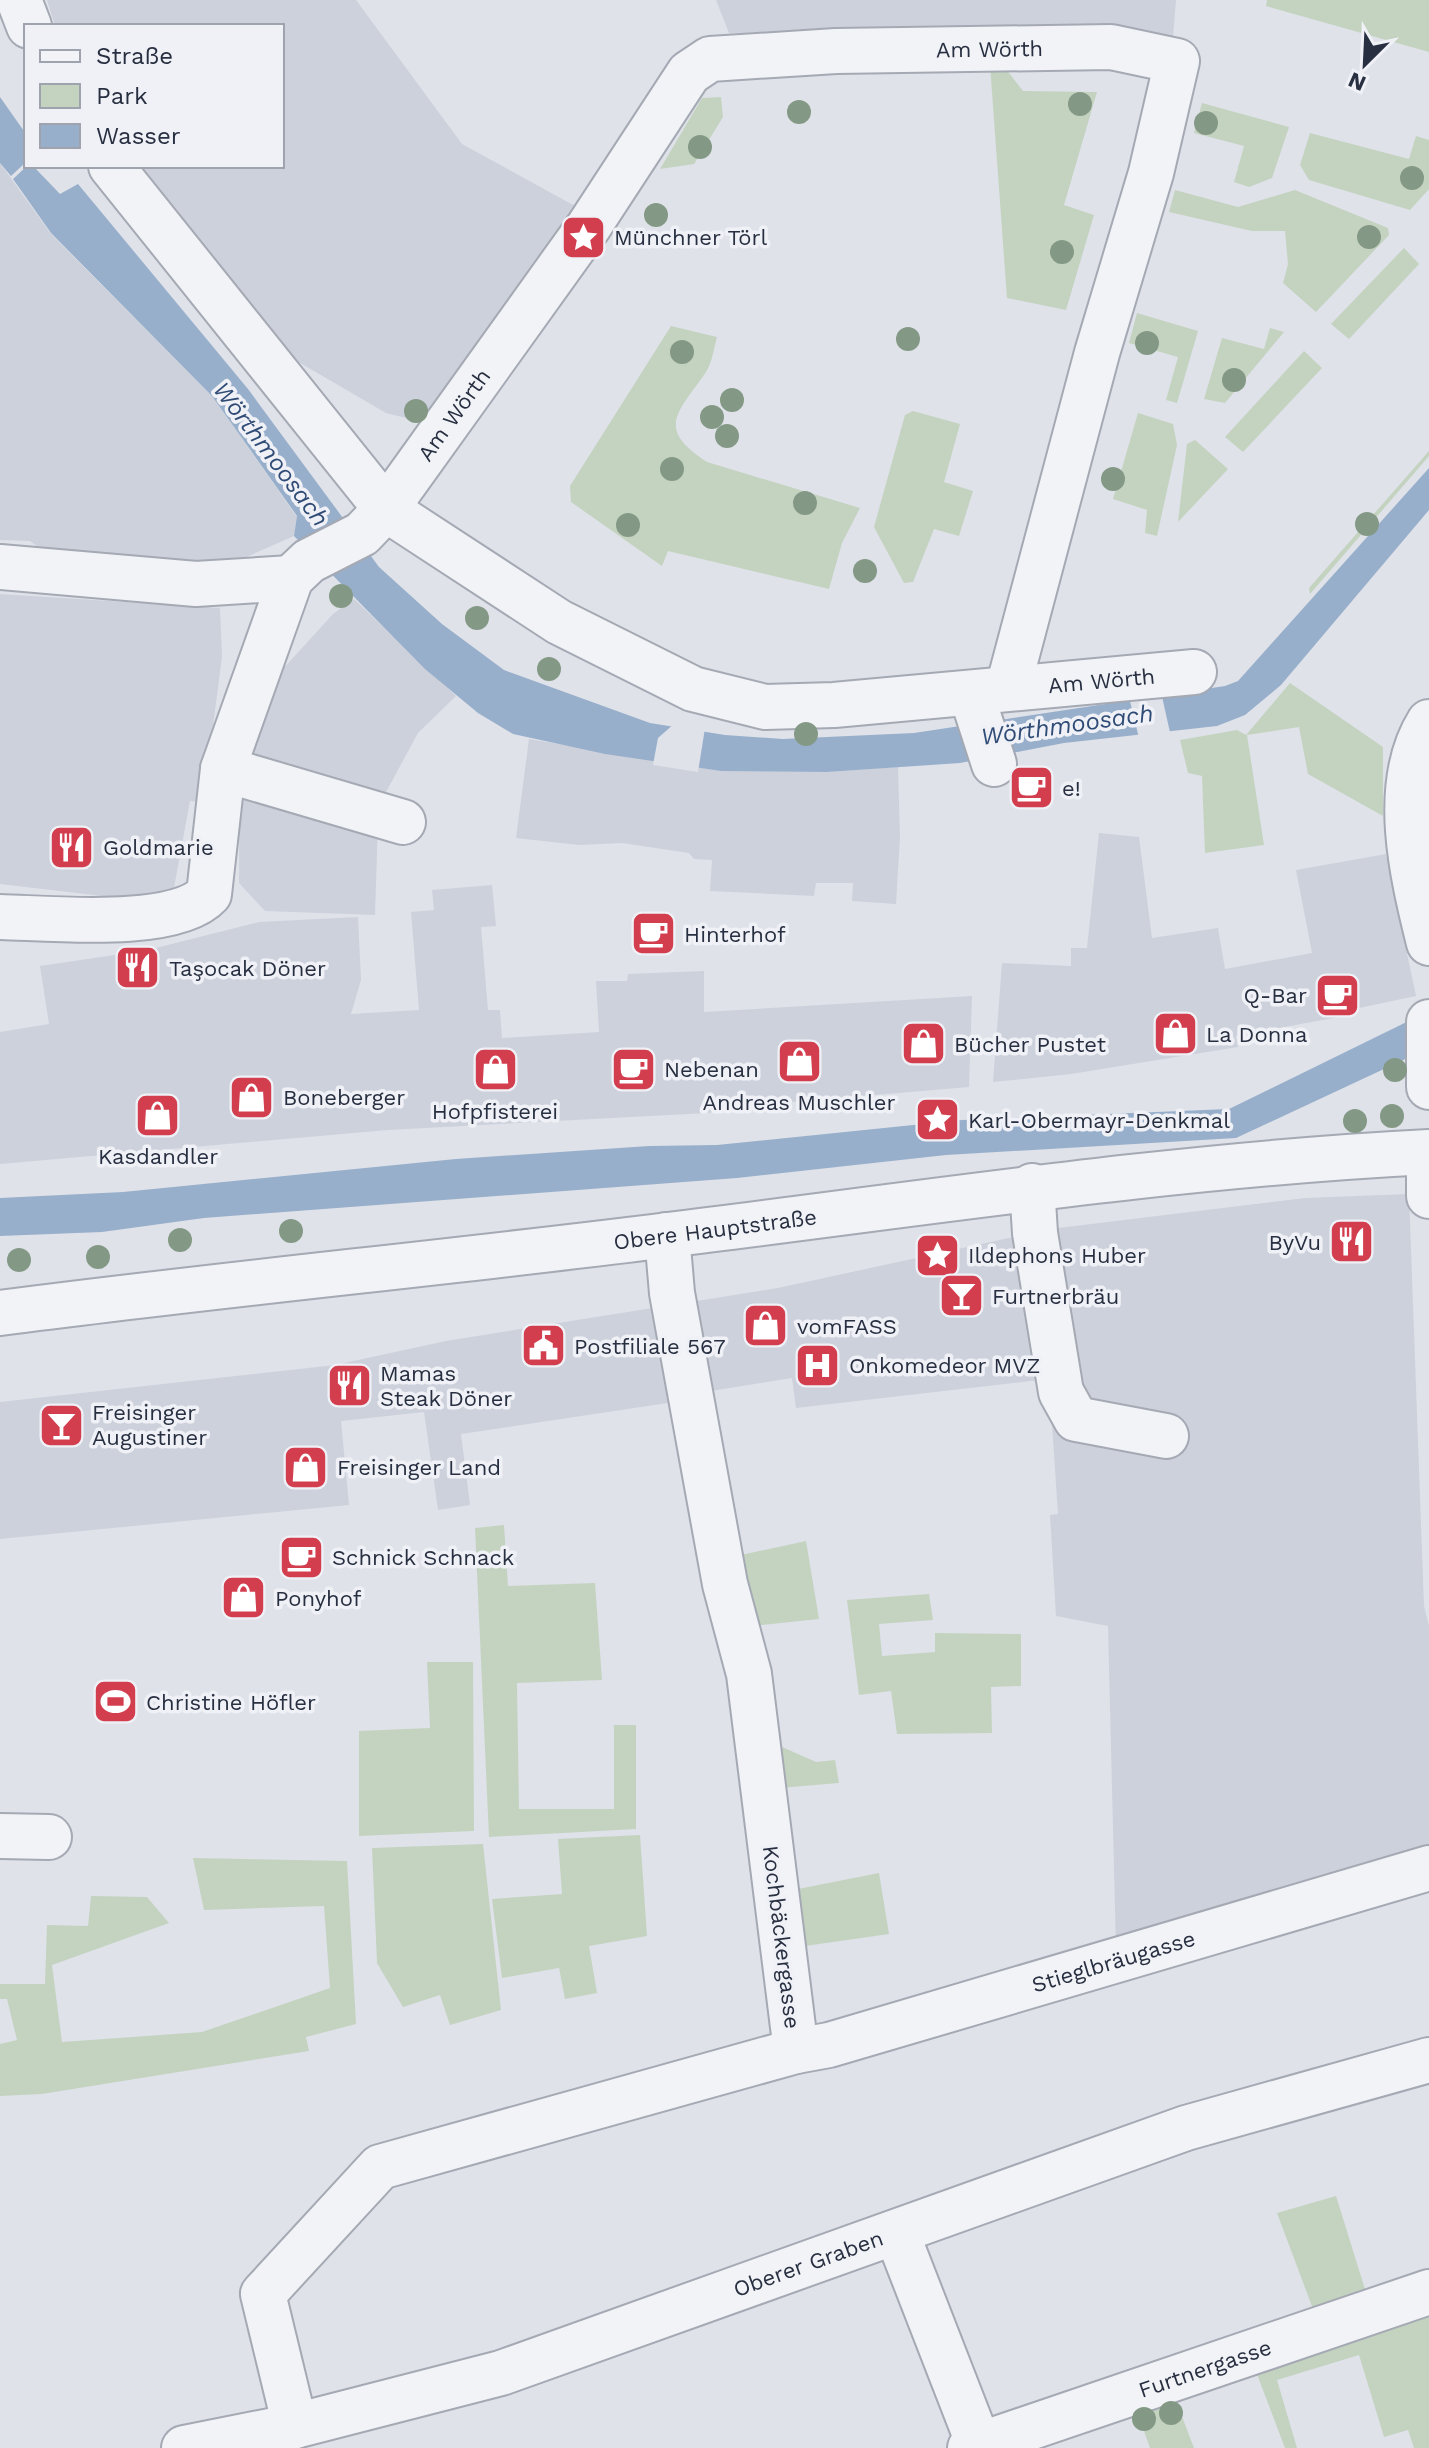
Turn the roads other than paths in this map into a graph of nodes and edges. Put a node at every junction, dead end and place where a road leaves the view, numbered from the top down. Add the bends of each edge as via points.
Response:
1 (19, 0) edge
2 (28, 24) edge
3 (112, 168) edge
4 (374, 522) junction
5 (0, 567) edge
6 (300, 569) junction
7 (1194, 672) dead end
8 (985, 697) junction
9 (1429, 722) edge
10 (994, 764) dead end
11 (223, 769) junction
12 (403, 822) dead end
13 (0, 917) edge
14 (1429, 943) edge
15 (1429, 1022) edge
16 (1429, 1087) edge
17 (1429, 1152) edge
18 (1429, 1159) edge
19 (1032, 1186) junction
20 (1429, 1196) edge
21 (667, 1235) junction
22 (0, 1313) edge
23 (1166, 1436) dead end
24 (0, 1836) edge
25 (49, 1837) dead end
26 (1429, 1868) edge
27 (796, 2051) junction
28 (1429, 2060) edge
29 (897, 2234) junction
30 (1429, 2292) edge
31 (295, 2426) junction
32 (975, 2446) edge
33 (184, 2448) edge

1 - 2 street
3 - 4 street, Am Wörth
4 - 6 street, Am Wörth
4 - 8 street, Am Wörth via 693,689 765,707
4 - 8 street, Am Wörth via 589,226 689,73 710,59 836,51 1111,47 1177,61 1151,173 1097,353
5 - 6 street, Am Wörth via 196,584
6 - 11 street
7 - 8 street, Am Wörth
8 - 10 street
9 - 14 street via 1411,762 1409,820 1416,892
11 - 12 street
11 - 13 street via 211,886 203,901 179,913 87,920
15 - 16 street
17 - 19 street, Obere Hauptstraße via 1285,1160
18 - 20 street
19 - 21 street, Obere Hauptstraße
19 - 23 street via 1061,1392 1076,1419
21 - 22 street, Obere Hauptstraße
21 - 27 street, Kochbäckergasse via 672,1293 722,1569 749,1674
24 - 25 street
26 - 27 street, Stieglbräugasse
27 - 31 street, Kochbäckergasse via 380,2167 263,2294
28 - 29 street, Oberer Graben via 1186,2128
29 - 31 street, Oberer Graben via 501,2373
29 - 32 street, Furtnergasse
30 - 32 street, Furtnergasse
31 - 33 street, Oberer Graben

